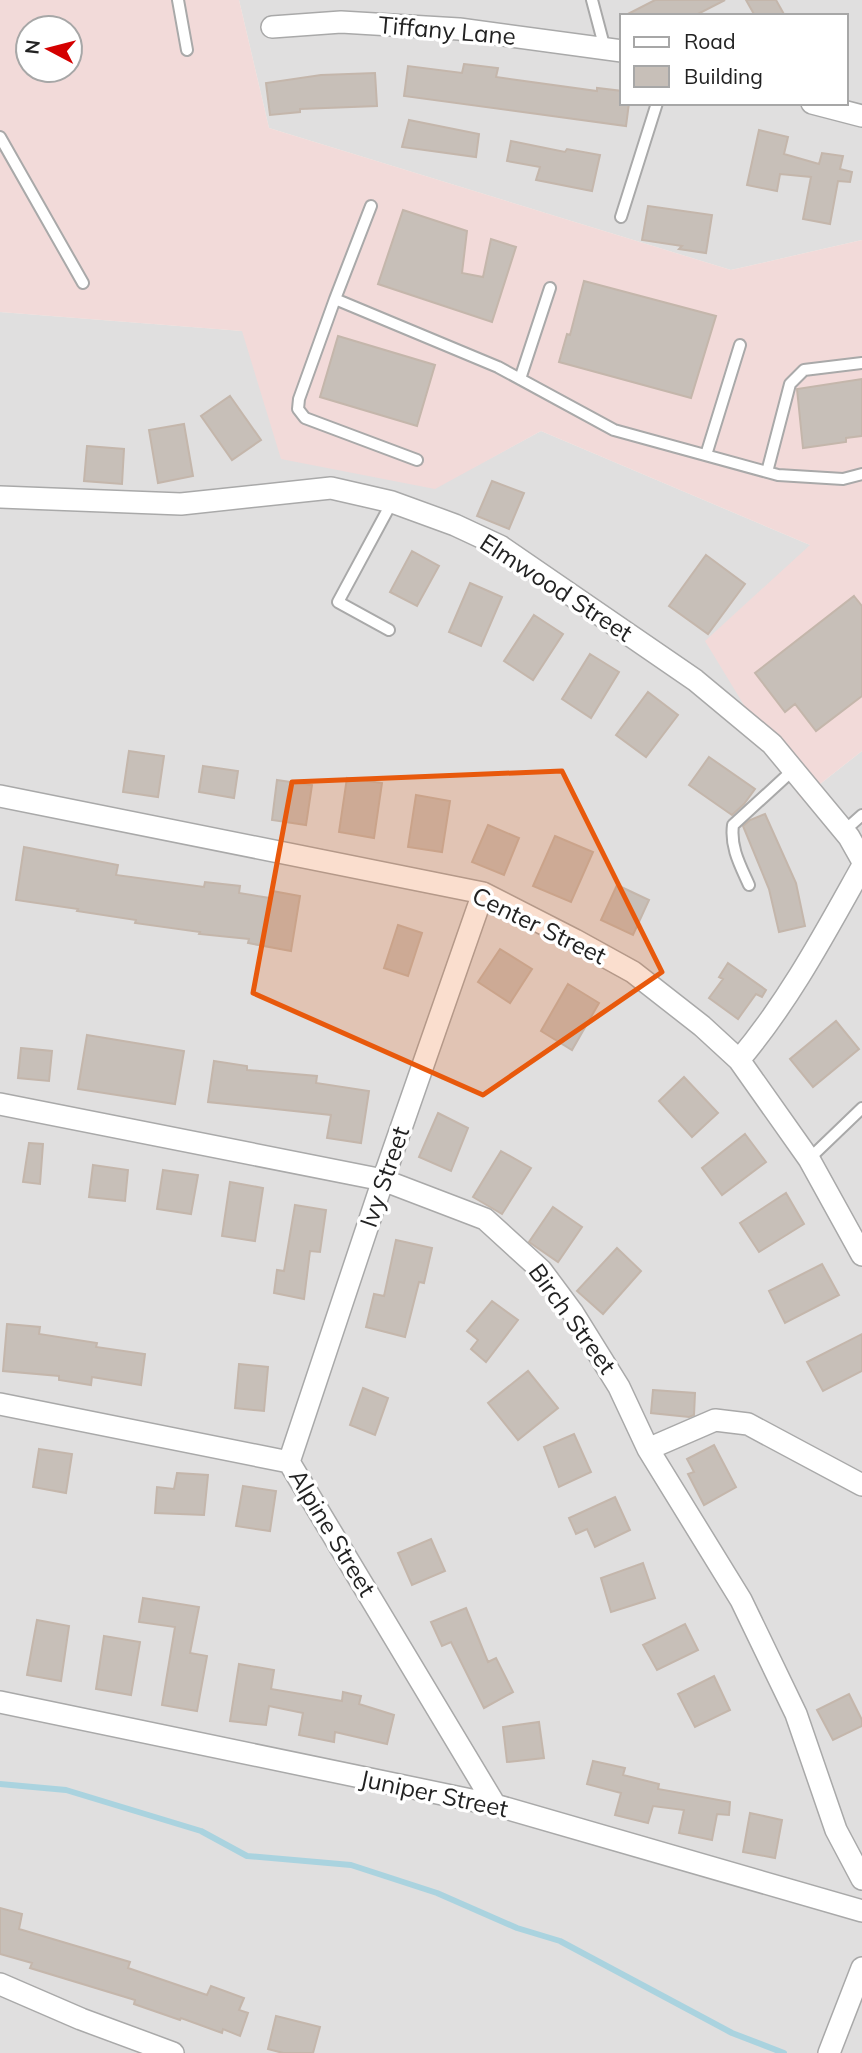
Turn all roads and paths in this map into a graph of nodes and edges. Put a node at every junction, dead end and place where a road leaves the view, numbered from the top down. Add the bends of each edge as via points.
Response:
1 (178, 0) edge
2 (592, 0) edge
3 (272, 27) dead end
4 (187, 50) dead end
5 (614, 50) edge
6 (656, 105) edge
7 (820, 105) edge
8 (862, 116) edge
9 (0, 137) edge
10 (371, 206) dead end
11 (621, 217) dead end
12 (83, 282) dead end
13 (550, 288) dead end
14 (335, 299) junction
15 (740, 345) dead end
16 (862, 363) edge
17 (520, 379) junction
18 (706, 455) junction
19 (417, 460) dead end
20 (767, 472) junction
21 (862, 474) edge
22 (0, 497) edge
23 (391, 502) junction
24 (389, 630) dead end
25 (793, 770) junction
26 (0, 796) edge
27 (862, 815) edge
28 (844, 831) junction
29 (862, 860) edge
30 (862, 867) edge
31 (749, 884) dead end
32 (483, 893) junction
33 (739, 1060) junction
34 (0, 1104) edge
35 (862, 1108) edge
36 (809, 1159) junction
37 (383, 1180) junction
38 (862, 1255) edge
39 (9, 1405) edge
40 (648, 1449) junction
41 (289, 1462) junction
42 (862, 1485) edge
43 (0, 1702) edge
44 (495, 1805) junction
45 (862, 1879) edge
46 (862, 1911) edge
47 (862, 1968) edge
48 (0, 1984) edge
49 (173, 2053) edge
50 (829, 2053) edge

1 - 4 lane
2 - 5 lane
3 - 5 street, Tiffany Lane via 341,22 459,29
6 - 11 lane
7 - 8 street
9 - 12 lane
10 - 14 lane
13 - 17 lane
14 - 17 lane
14 - 19 lane via 298,409 305,418
15 - 18 lane
16 - 20 lane via 804,370 790,384
17 - 18 lane via 614,430
18 - 20 lane
20 - 21 lane via 844,479
22 - 23 street, Elmwood Street via 181,504 331,488
23 - 24 lane via 338,602
23 - 25 street, Elmwood Street via 500,546 556,583 695,680 772,744
25 - 28 street, Elmwood Street
25 - 31 lane via 733,825 734,852
26 - 32 street, Center Street
27 - 28 lane
28 - 29 street, Elmwood Street
30 - 33 street via 768,1026
32 - 33 street, Center Street via 633,972
32 - 37 street, Ivy Street
33 - 36 street, Center Street
34 - 37 street, Birch Street
35 - 36 lane
36 - 38 street, Center Street
37 - 40 street, Birch Street via 485,1219 541,1269 619,1387
37 - 41 street, Ivy Street
39 - 41 street, Alpine Street
40 - 42 street via 715,1420 748,1424
40 - 45 street, Birch Street via 741,1600 796,1714 836,1830
41 - 44 street, Alpine Street
43 - 44 street, Juniper Street
44 - 46 street, Juniper Street
47 - 50 street
48 - 49 street

